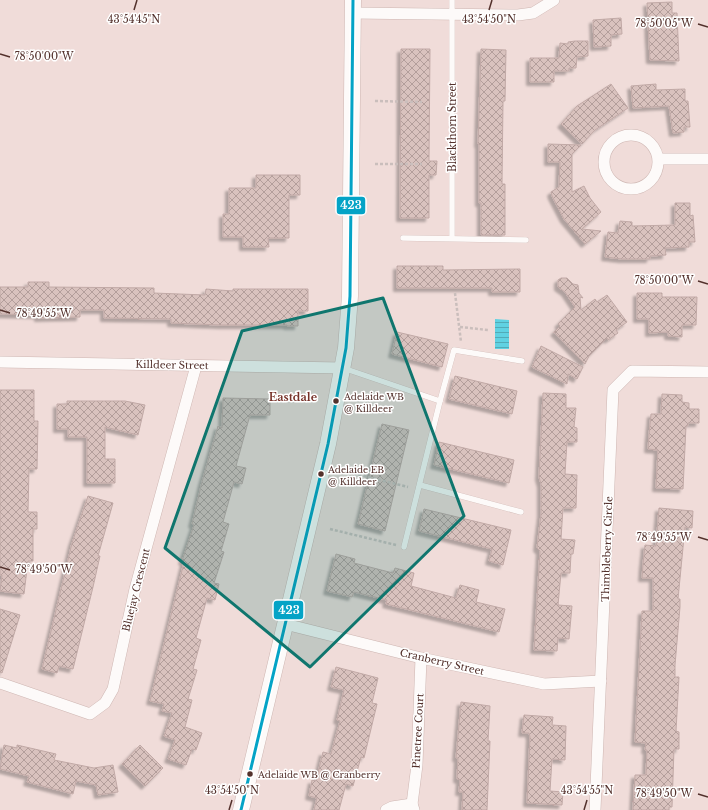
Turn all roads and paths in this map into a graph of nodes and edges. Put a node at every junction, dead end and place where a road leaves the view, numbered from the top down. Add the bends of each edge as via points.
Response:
1 (452, 0) edge
2 (554, 0) edge
3 (353, 6) edge
4 (452, 15) junction
5 (375, 101) dead end
6 (422, 102) dead end
7 (659, 159) junction
8 (708, 159) edge
9 (375, 164) dead end
10 (422, 164) dead end
11 (404, 238) dead end
12 (452, 238) junction
13 (526, 240) dead end
14 (455, 292) dead end
15 (460, 326) junction
16 (488, 330) dead end
17 (461, 351) junction
18 (522, 360) dead end
19 (0, 362) edge
20 (196, 366) junction
21 (343, 368) junction
22 (708, 372) edge
23 (440, 401) junction
24 (344, 471) dead end
25 (419, 487) junction
26 (522, 512) dead end
27 (330, 529) dead end
28 (404, 547) joint
29 (285, 624) junction
30 (422, 658) junction
31 (601, 681) junction
32 (0, 683) edge
33 (413, 807) edge
34 (241, 810) edge
35 (386, 810) edge
36 (595, 810) edge

1 - 4 lane, Blackthorn Street
2 - 4 street via 533,13
3 - 4 street
3 - 21 main road via 350,296
4 - 12 lane, Blackthorn Street
5 - 6 path
7 - 7 street via 647,139 630,134 610,145 604,166 608,175 617,184 629,189 638,188 652,179 657,171
7 - 8 street
9 - 10 path
11 - 12 lane
12 - 13 lane
14 - 15 path
15 - 16 path
15 - 17 path
17 - 18 lane
17 - 23 lane via 454,350
19 - 20 street, Killdeer Street
20 - 21 street, Killdeer Street
20 - 32 street, Bluejay Crescent via 135,589 113,688 105,703 90,714
21 - 23 lane
21 - 29 main road
22 - 31 street, Thimbleberry Circle via 632,371 613,390
23 - 25 lane
24 - 25 path
25 - 26 lane
25 - 28 lane
27 - 28 path
29 - 30 street, Cranberry Street
29 - 34 main road
30 - 31 street, Cranberry Street via 544,684
30 - 33 street, Pinetree Court
31 - 36 street, Thimbleberry Circle
33 - 35 street, Pinetree Court via 392,807

